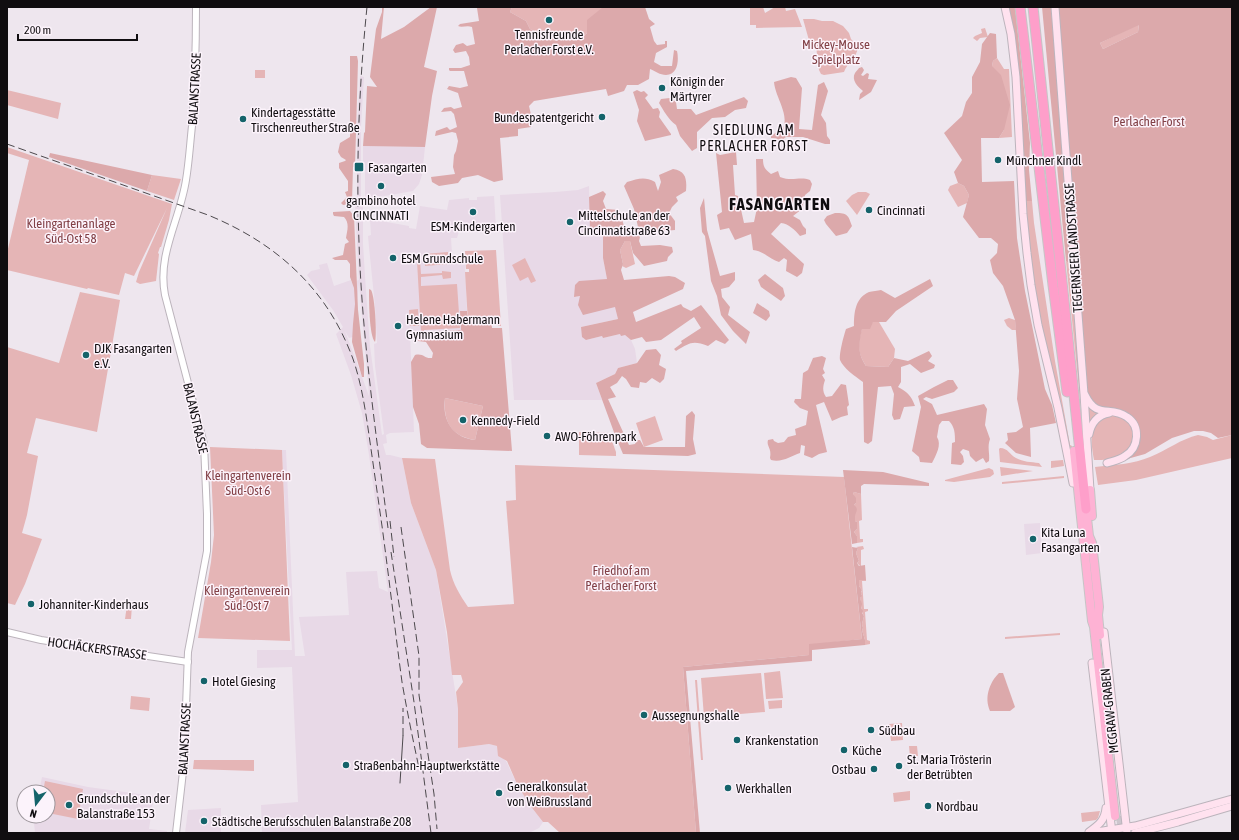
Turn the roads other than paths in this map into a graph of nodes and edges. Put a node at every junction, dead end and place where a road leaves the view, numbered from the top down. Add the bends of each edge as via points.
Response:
1 (196, 7) edge
2 (1005, 7) edge
3 (1020, 7) edge
4 (1032, 7) edge
5 (1055, 7) edge
6 (1084, 394) junction
7 (1117, 412) junction
8 (1087, 439) junction
9 (1074, 451) joint
10 (1107, 463) dead end
11 (1073, 483) joint
12 (1090, 490) joint
13 (1083, 510) junction
14 (1092, 543) junction
15 (1099, 607) junction
16 (1092, 621) junction
17 (7, 632) edge
18 (1104, 632) joint
19 (188, 662) junction
20 (1092, 663) joint
21 (1107, 788) junction
22 (1232, 799) edge
23 (1232, 806) edge
24 (1127, 830) edge
25 (1112, 831) edge
26 (176, 833) edge
27 (1089, 833) edge
28 (1135, 833) edge

1 - 19 street, BALANSTRASSE via 195,79 187,177 166,252 163,274 165,296 205,453 207,549
2 - 11 main road via 1016,77 1023,214 1031,285
3 - 9 highway
4 - 13 highway
5 - 6 main road, TEGERNSEER LANDSTRASSE
6 - 7 main road via 1096,409
6 - 8 main road, TEGERNSEER LANDSTRASSE
7 - 8 main road via 1098,417
7 - 10 main road via 1132,422 1136,430 1136,440 1133,448 1125,456
8 - 12 main road, TEGERNSEER LANDSTRASSE
9 - 13 highway via 1080,504
11 - 13 highway via 1077,505
12 - 14 highway
13 - 14 highway
13 - 16 highway
14 - 15 highway
15 - 16 highway, MCGRAW-GRABEN via 1118,816
15 - 18 highway
16 - 20 highway
17 - 19 street, HOCHÄCKERSTRASSE via 41,640
18 - 24 main road
19 - 26 street, BALANSTRASSE via 184,763
20 - 21 main road
21 - 25 main road
21 - 27 main road via 1104,818
22 - 24 main road
23 - 28 main road
24 - 25 main road
25 - 27 main road

